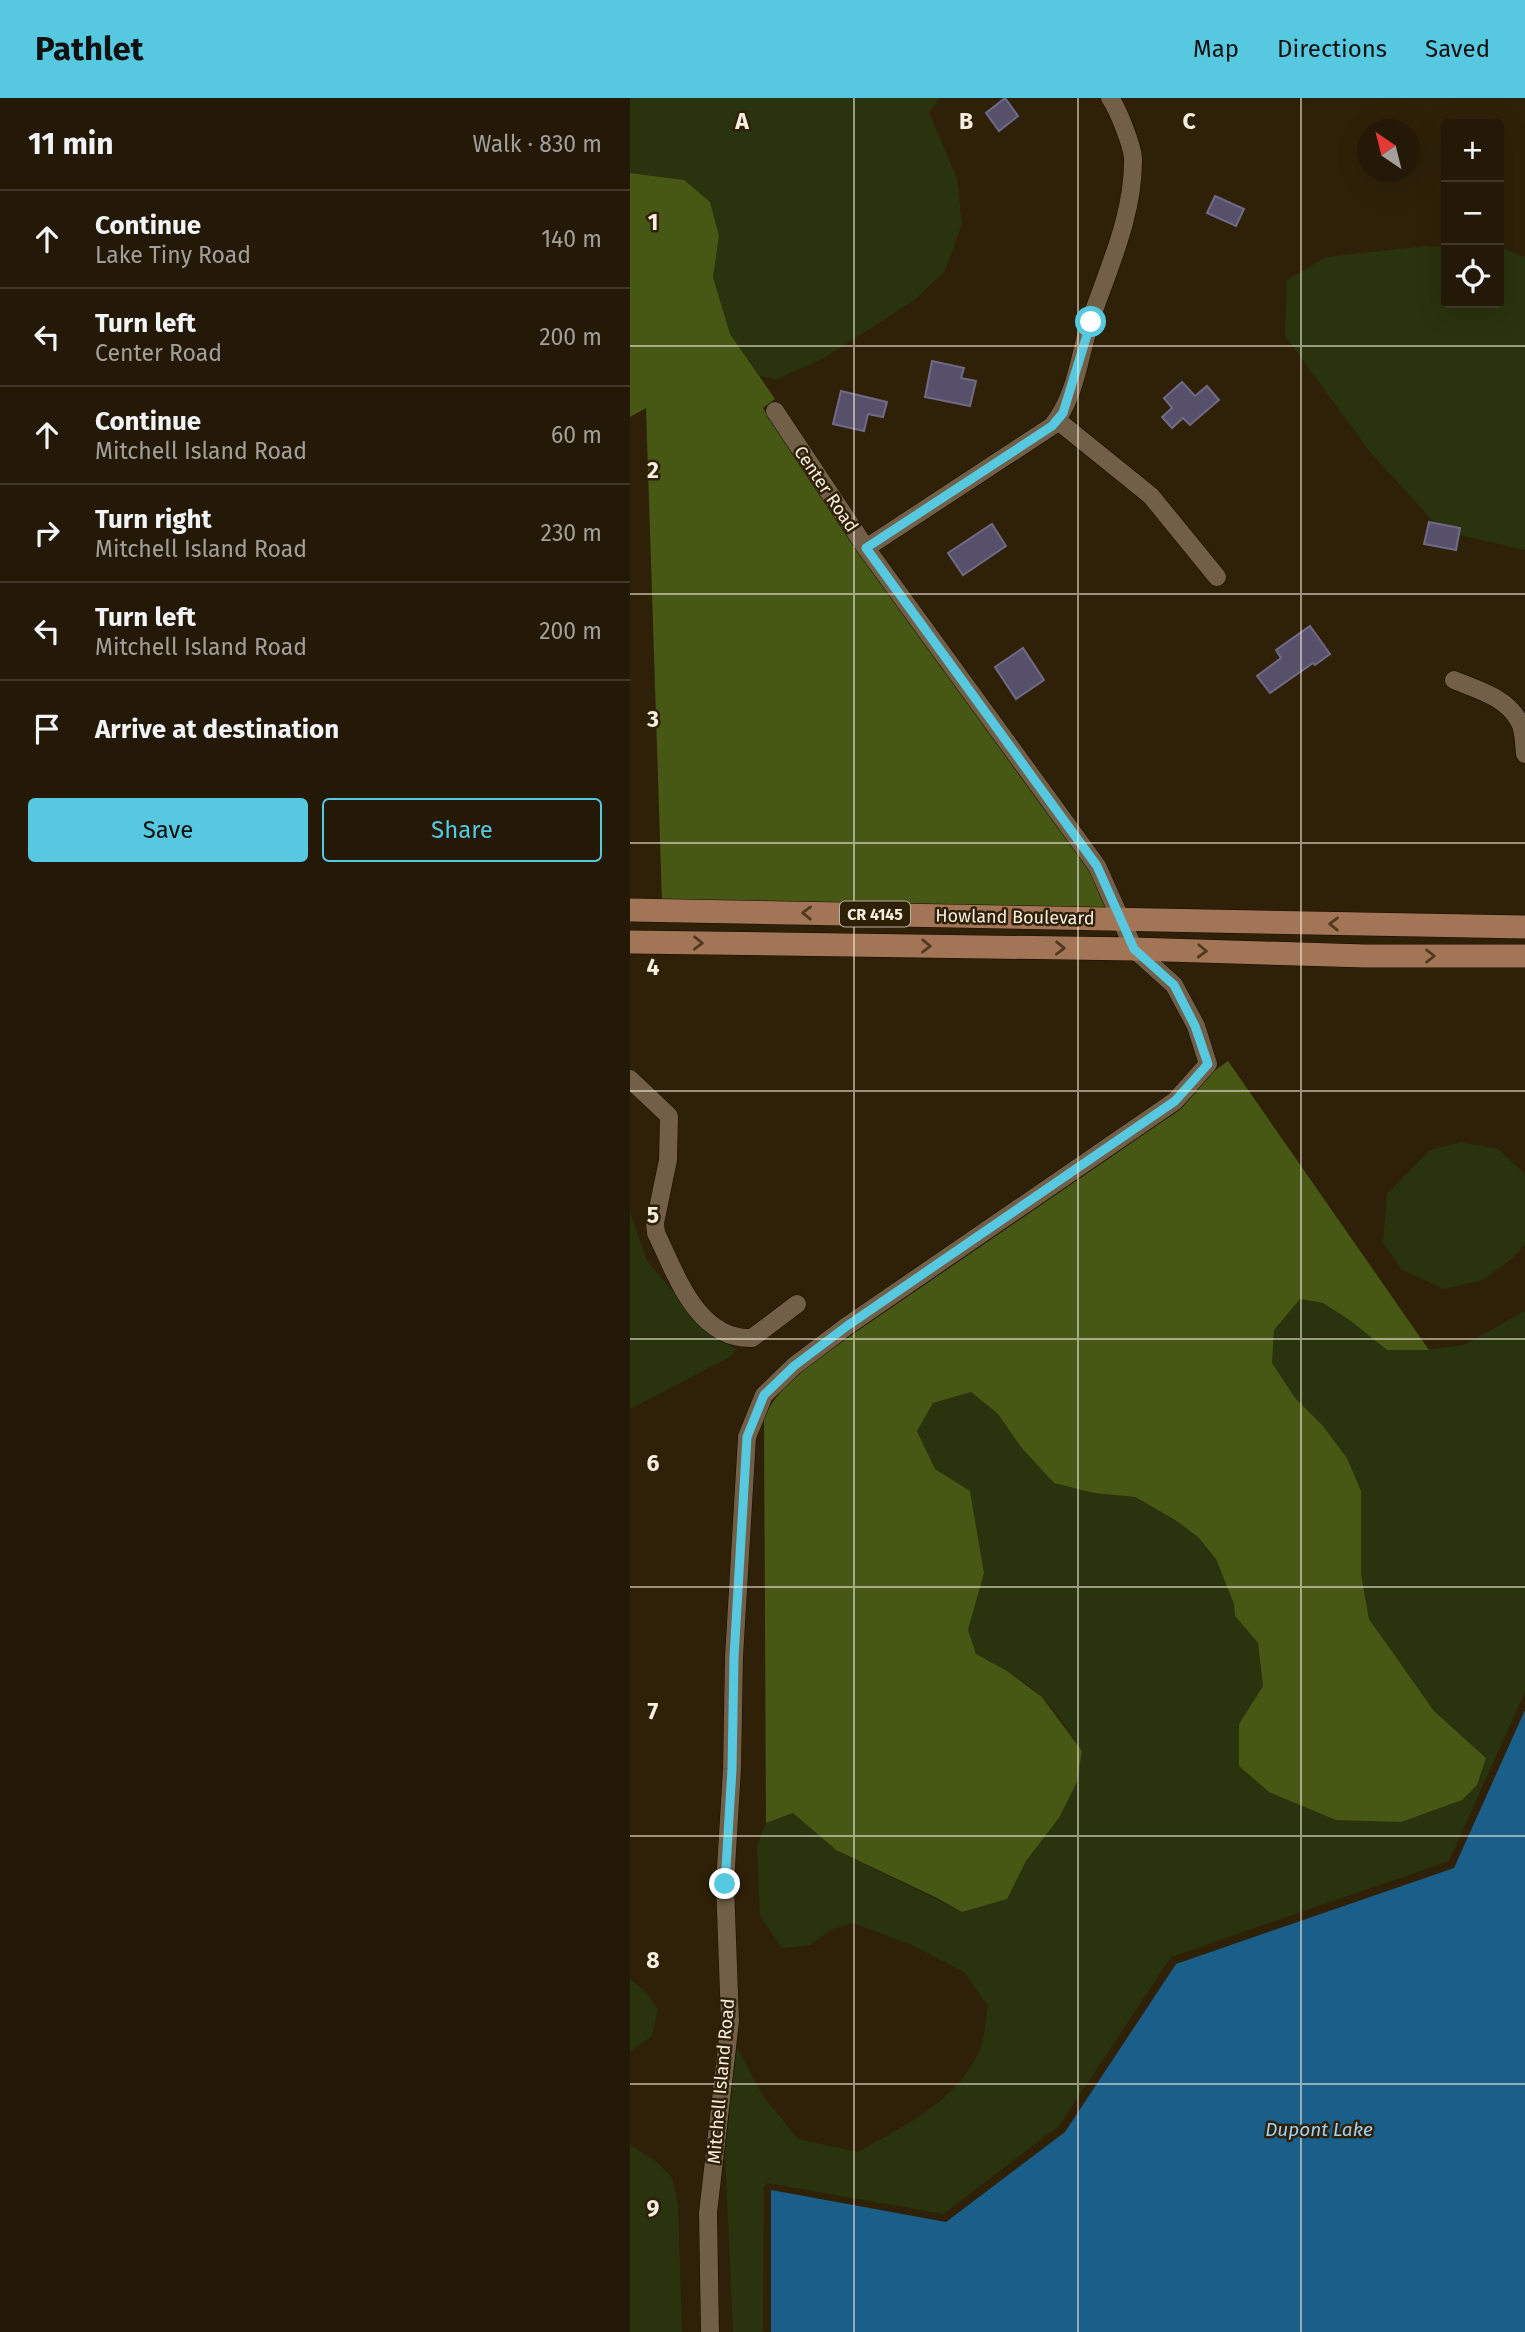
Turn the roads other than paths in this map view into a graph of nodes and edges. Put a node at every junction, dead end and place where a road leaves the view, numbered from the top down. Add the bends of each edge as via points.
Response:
1 (1110, 98) edge
2 (775, 411) dead end
3 (1057, 420) junction
4 (866, 548) junction
5 (1217, 577) dead end
6 (1454, 680) dead end
7 (1525, 754) edge
8 (630, 910) edge
9 (1120, 918) junction
10 (1525, 927) edge
11 (630, 942) edge
12 (1134, 949) junction
13 (1525, 956) edge
14 (630, 1079) edge
15 (797, 1304) dead end
16 (710, 2332) edge

1 - 3 street via 1133,155 1129,199 1074,382
2 - 4 street, Center Road
3 - 4 street
3 - 5 street via 1150,496
4 - 9 street, Center Road via 1097,866
6 - 7 street via 1507,705 1521,722
9 -> 8 main road, Howland Boulevard / CR 4145
10 -> 9 main road, Howland Boulevard / CR 4145
9 - 12 street, Center Road
11 -> 12 main road, Howland Boulevard / CR 4145
12 -> 13 main road, Howland Boulevard / CR 4145
12 - 16 street, Mitchell Island Road via 1174,985 1208,1064 1175,1101 794,1366 764,1395 747,1437 725,1884 730,2021 708,2213
14 - 15 street via 669,1116 667,1169 654,1223 698,1311 731,1336 752,1338

